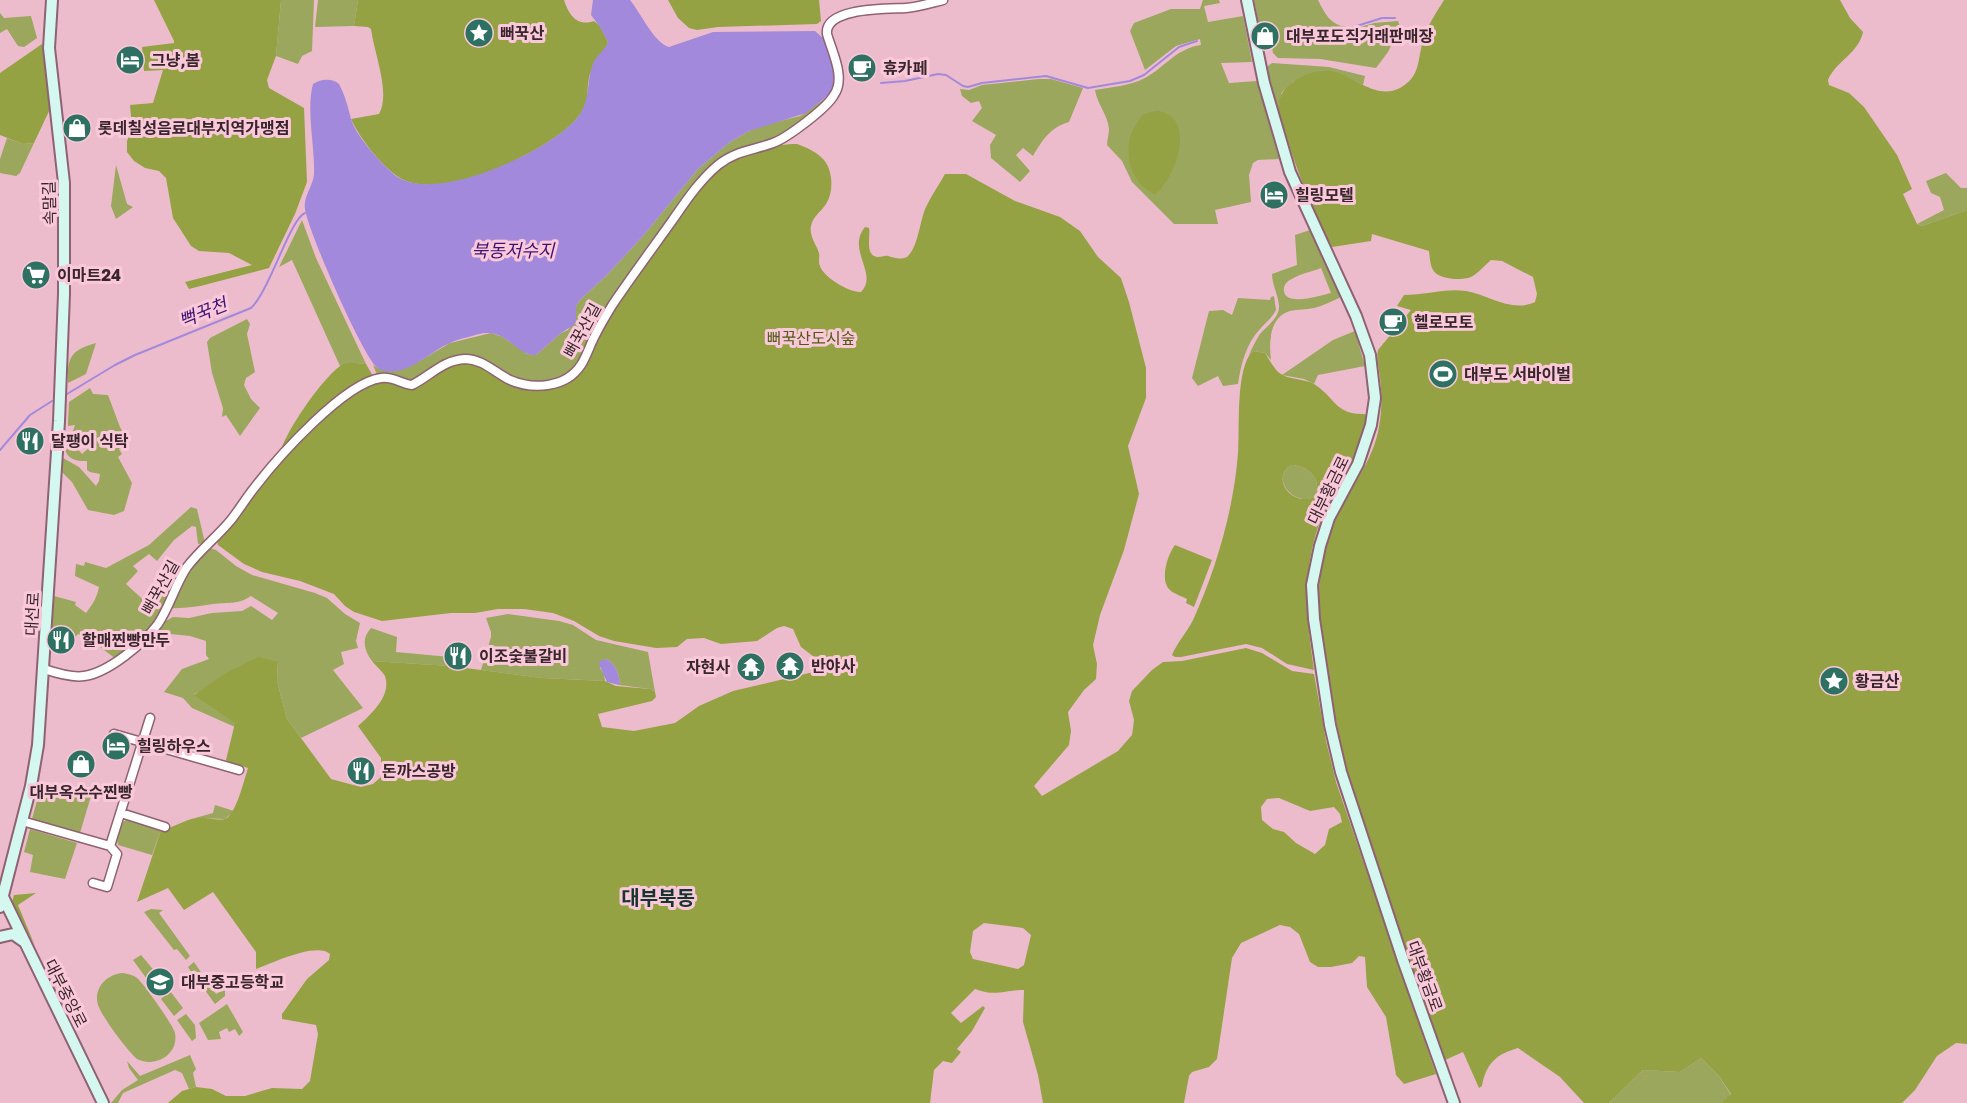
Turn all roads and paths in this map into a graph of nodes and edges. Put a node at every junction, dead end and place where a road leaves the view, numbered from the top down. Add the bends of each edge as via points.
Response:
1 (52, 0) edge
2 (943, 0) edge
3 (1247, 0) edge
4 (60, 407) joint
5 (44, 669) junction
6 (150, 718) dead end
7 (114, 734) dead end
8 (143, 742) junction
9 (239, 770) dead end
10 (121, 813) junction
11 (22, 821) junction
12 (165, 826) dead end
13 (110, 846) junction
14 (93, 883) dead end
15 (1, 902) edge
16 (0, 937) edge
17 (24, 941) junction
18 (102, 1103) edge
19 (1454, 1103) edge

1 - 4 street, 속말길 via 49,48 65,192
2 - 5 street, 뻐꾹산길 via 907,8 856,12 831,21 826,29 839,83 833,97 787,135 732,155 694,189 613,304 574,374 535,387 508,379 477,360 465,359 438,367 412,385 380,378 361,385 313,424 256,485 231,520 188,567 158,623 134,648 102,670 84,676
3 - 19 street, 대부황금로 via 1264,83 1290,172 1370,355 1375,398 1371,425 1358,464 1325,529 1314,576 1313,610 1341,772
4 - 5 street, 대선로
5 - 11 street, 대선로 via 36,757
6 - 8 street
7 - 8 street
8 - 9 street
8 - 10 street
10 - 12 street
10 - 13 street
11 - 13 street
11 - 15 street, 대선로
13 - 14 street via 117,854 107,887
15 - 17 street, 대부중앙로
16 - 17 street via 13,934
17 - 18 street, 대부중앙로

